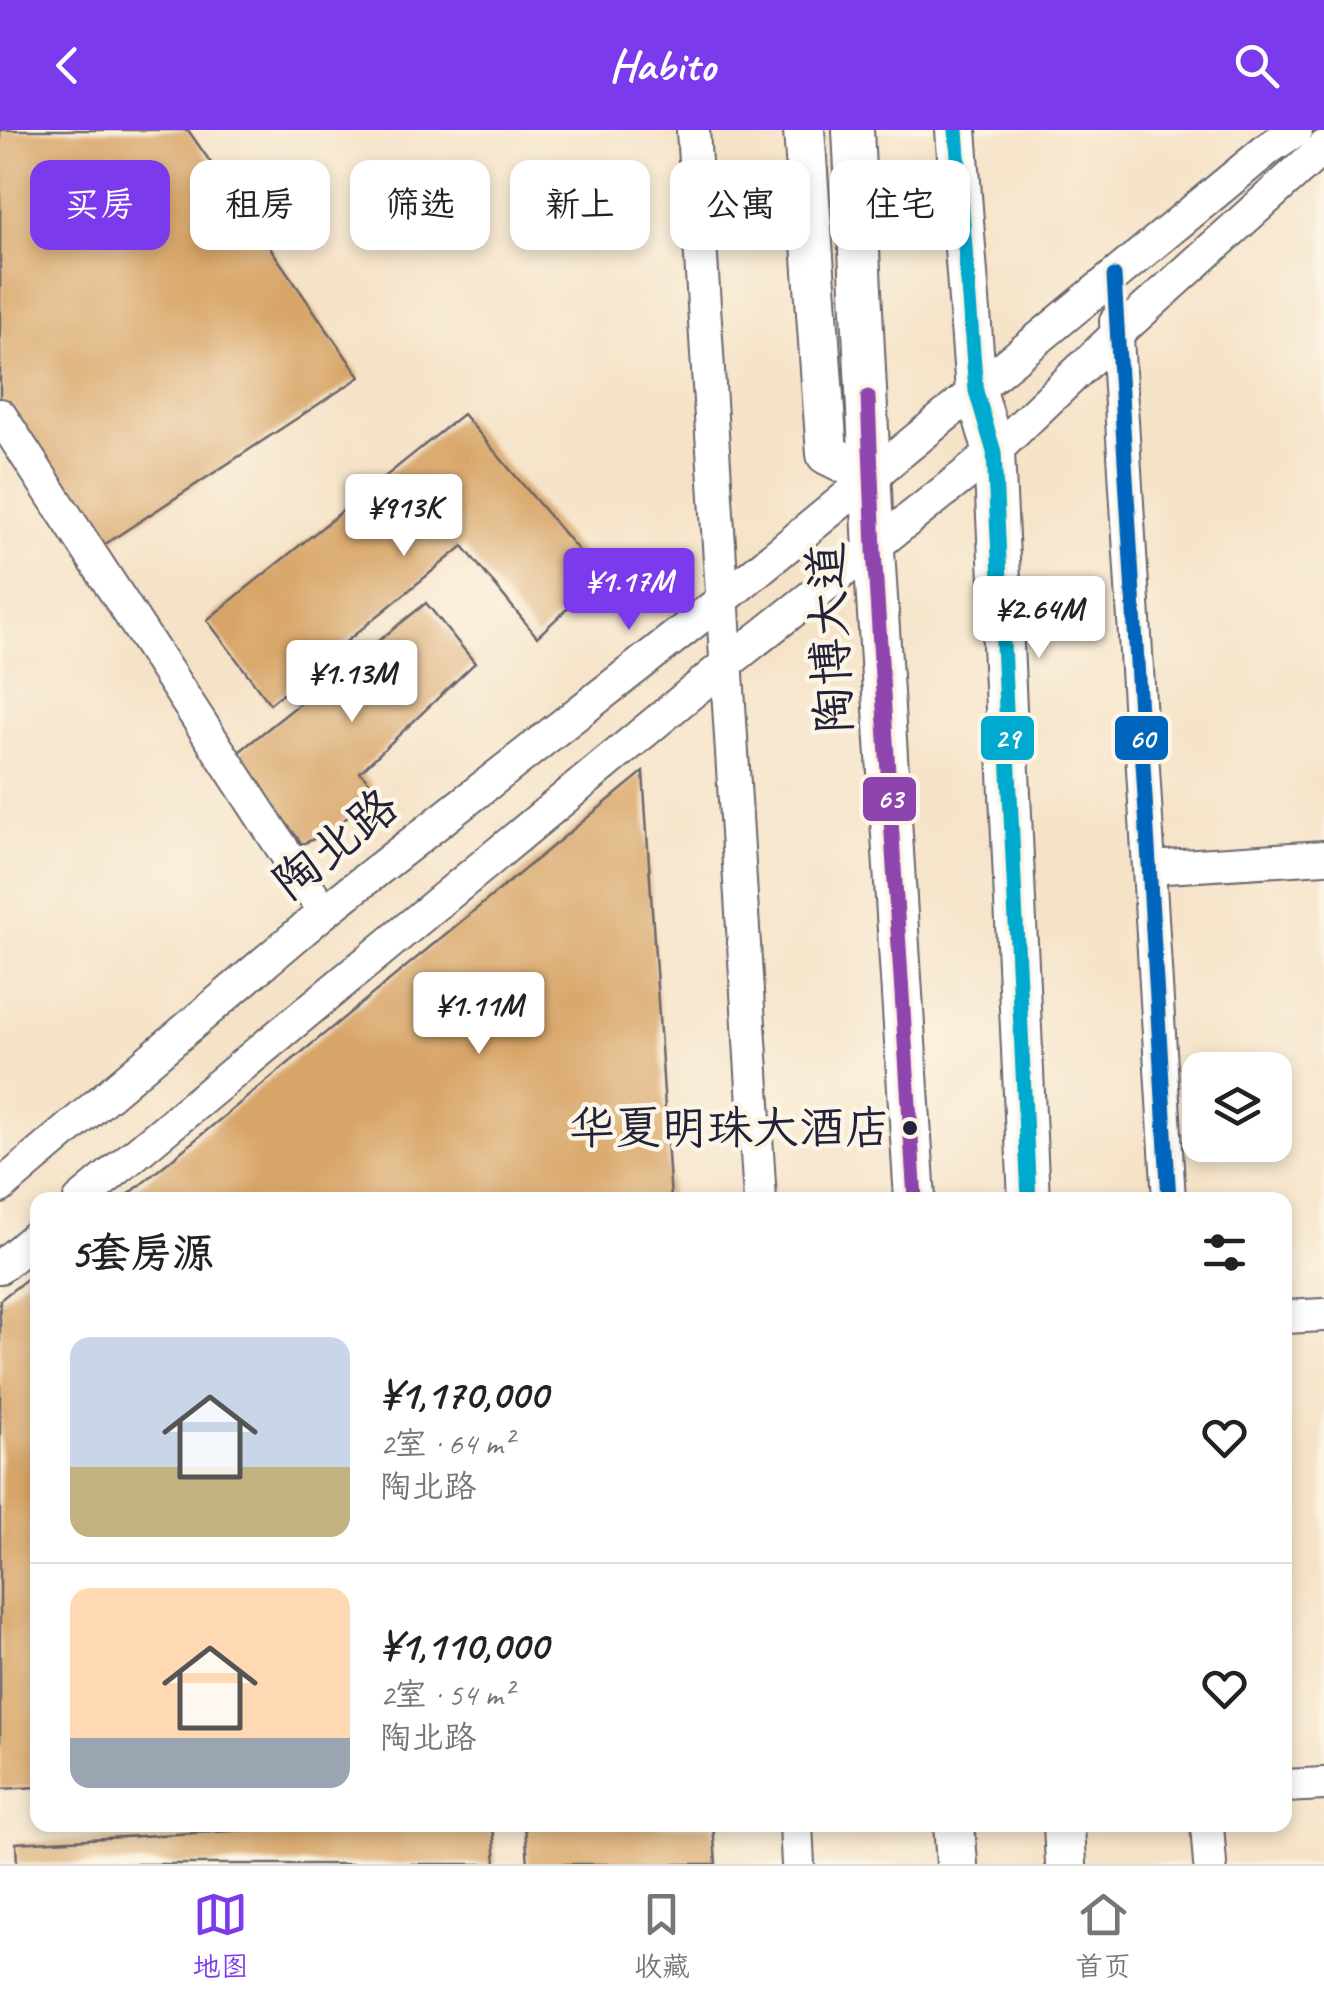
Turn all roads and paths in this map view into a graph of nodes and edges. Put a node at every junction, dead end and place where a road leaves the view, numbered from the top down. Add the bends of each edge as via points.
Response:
1 (693, 130) edge
2 (804, 130) edge
3 (853, 130) edge
4 (956, 130) edge
5 (1296, 130) edge
6 (1324, 147) edge
7 (1114, 276) junction
8 (1116, 335) junction
9 (976, 391) junction
10 (0, 415) edge
11 (994, 452) junction
12 (872, 476) junction
13 (874, 550) junction
14 (722, 600) junction
15 (726, 664) junction
16 (1324, 857) edge
17 (1150, 868) junction
18 (324, 912) junction
19 (0, 1187) edge
20 (90, 1192) edge
21 (759, 1192) edge
22 (914, 1192) edge
23 (1029, 1192) edge
24 (1169, 1192) edge
25 (30, 1242) edge
26 (0, 1266) edge
27 (1324, 1315) edge
28 (1292, 1317) edge
29 (1324, 1784) edge
30 (1292, 1786) edge
31 (796, 1832) edge
32 (955, 1832) edge
33 (1064, 1832) edge
34 (1208, 1832) edge
35 (798, 1864) edge
36 (957, 1864) edge
37 (1066, 1864) edge
38 (1210, 1864) edge

1 - 14 street
2 - 12 main road via 827,454
3 - 12 main road, 陶博大道
4 - 9 main road
5 - 7 street, 陶北路
6 - 8 street
7 - 8 street
7 - 9 street, 陶北路
8 - 11 street
8 - 17 street
9 - 11 main road
9 - 12 street, 陶北路
10 - 18 street
11 - 13 street
11 - 23 main road
12 - 13 main road, 陶博大道
12 - 14 street, 陶北路
13 - 15 street
13 - 22 main road, 陶博大道
14 - 15 street
14 - 18 street, 陶北路
15 - 20 street
15 - 21 street
16 - 17 street
17 - 24 street
18 - 19 street, 陶北路
25 - 26 street
27 - 28 street
29 - 30 street
31 - 35 street
32 - 36 main road
33 - 37 main road
34 - 38 street

